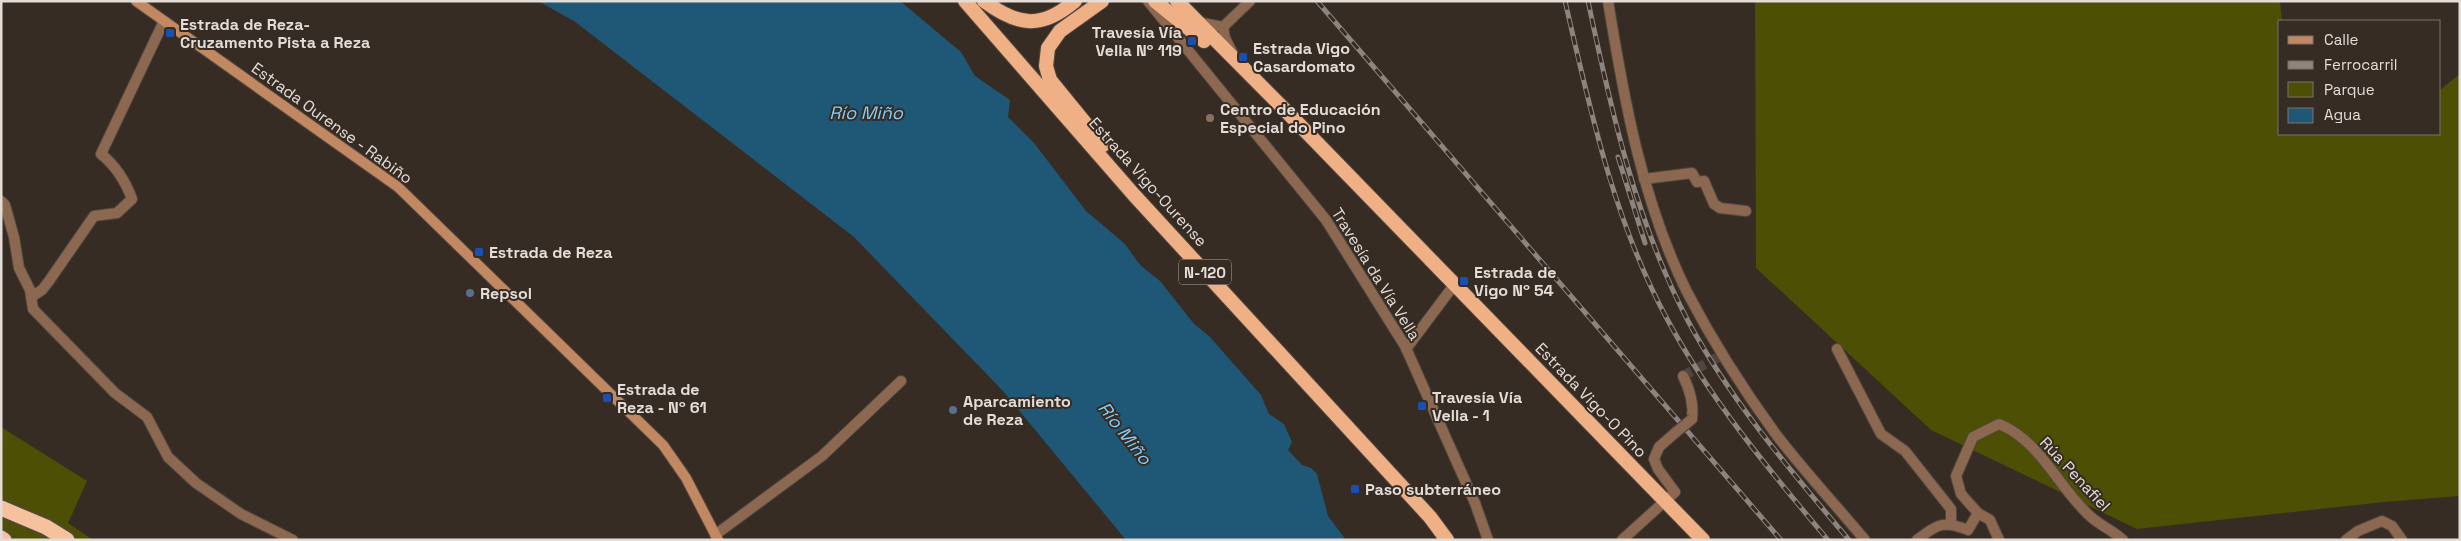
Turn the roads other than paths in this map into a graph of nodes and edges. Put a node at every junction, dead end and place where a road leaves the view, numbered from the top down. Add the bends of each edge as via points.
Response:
1 (136, 1) edge
2 (966, 1) edge
3 (984, 1) edge
4 (1075, 1) edge
5 (1102, 1) edge
6 (1148, 1) edge
7 (1155, 1) edge
8 (1177, 1) edge
9 (1250, 1) edge
10 (1608, 1) edge
11 (164, 21) junction
12 (1197, 22) junction
13 (1223, 27) junction
14 (1205, 41) junction
15 (1191, 54) junction
16 (1236, 62) junction
17 (1288, 113) junction
18 (1644, 179) junction
19 (1, 202) edge
20 (1746, 211) dead end
21 (1454, 284) junction
22 (1227, 295) junction
23 (31, 298) junction
24 (1406, 349) junction
25 (1836, 350) dead end
26 (1683, 376) dead end
27 (900, 381) dead end
28 (1666, 502) junction
29 (1, 508) edge
30 (1978, 513) junction
31 (1951, 523) junction
32 (717, 537) edge
33 (54, 540) edge
34 (67, 540) edge
35 (292, 540) edge
36 (1447, 540) edge
37 (1488, 540) edge
38 (1622, 540) edge
39 (1703, 540) edge
40 (1865, 540) edge
41 (1917, 540) edge
42 (1999, 540) edge
43 (2123, 540) edge
44 (2346, 540) edge
45 (2402, 540) edge

1 - 11 main road, Estrada Ourense - Rabiño
2 - 22 highway, Estrada Vigo-Ourense / N-120 via 1134,195
3 - 4 highway via 1012,19 1034,22 1051,19
5 - 22 highway via 1060,31 1048,48 1046,66 1050,80
6 - 15 street, Travesía da Vía Vella
7 - 14 highway
8 - 12 highway
9 - 13 street
10 - 18 street
11 - 23 street via 101,154 113,164 132,199 117,214 94,216 46,286
11 - 32 main road, Estrada Ourense - Rabiño via 398,187 663,445 686,478
12 - 13 street
12 - 16 highway
13 - 16 street
14 - 15 street
14 - 17 highway
15 - 24 street, Travesía da Vía Vella via 1326,220
16 - 17 highway
17 - 21 highway, Estrada Vigo-O Pino
18 - 20 street via 1692,173 1697,182 1704,181 1714,204 1720,208
18 - 40 street via 1688,292 1724,354 1776,433
19 - 23 street via 5,205 19,268
21 - 24 street
21 - 28 highway, Estrada Vigo-O Pino
22 - 36 highway, Estrada Vigo-Ourense / N-120 via 1430,517
23 - 35 street via 33,309 70,349 114,393 147,417 168,457 196,483 241,514
24 - 37 street, Travesía da Vía Vella via 1475,503
25 - 31 street via 1881,434 1905,450 1951,509
26 - 28 street, bridge via 1694,408 1692,419 1659,446 1654,458 1675,492
27 - 32 street via 822,456
28 - 38 street
28 - 39 highway, Estrada Vigo-O Pino
29 - 33 highway
29 - 34 highway via 46,526
30 - 31 street via 1968,530
30 - 42 street via 1990,520
30 - 43 street, Rúa Penafiel via 1961,494 1956,476 1973,437 1999,424 2043,459 2091,517
31 - 41 street via 1936,526
44 - 45 street via 2382,521 2392,526

